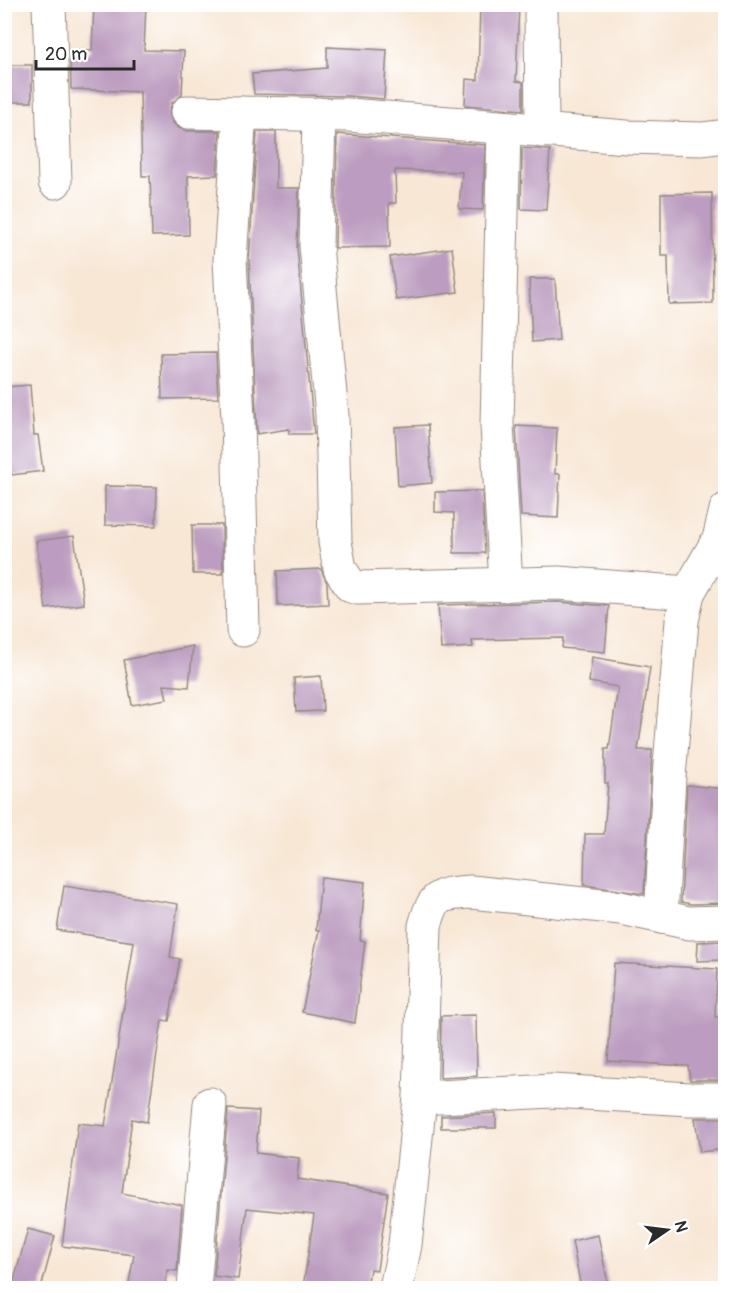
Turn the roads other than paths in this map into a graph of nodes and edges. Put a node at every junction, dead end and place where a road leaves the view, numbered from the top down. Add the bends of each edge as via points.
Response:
1 (49, 4) edge
2 (541, 4) edge
3 (188, 112) dead end
4 (240, 113) junction
5 (319, 114) junction
6 (504, 128) junction
7 (542, 132) junction
8 (726, 136) edge
9 (54, 182) dead end
10 (726, 510) edge
11 (506, 585) junction
12 (688, 593) junction
13 (243, 630) dead end
14 (661, 917) junction
15 (726, 922) edge
16 (420, 1098) junction
17 (726, 1100) edge
18 (210, 1104) dead end
19 (194, 1288) edge
20 (396, 1288) edge

1 - 9 street
2 - 7 street
3 - 4 street
4 - 5 street
4 - 13 street via 230,260
5 - 6 street
5 - 11 street via 316,246 332,415 335,543 340,569 351,586 357,588
6 - 7 street
6 - 11 street via 497,425
7 - 8 street via 702,139
10 - 12 street via 719,539
11 - 12 street via 558,583
12 - 14 street via 682,621
14 - 15 street via 689,924
14 - 16 street via 621,908 471,892 438,897 425,926
16 - 17 street via 552,1091
16 - 20 street via 405,1245
18 - 19 street

